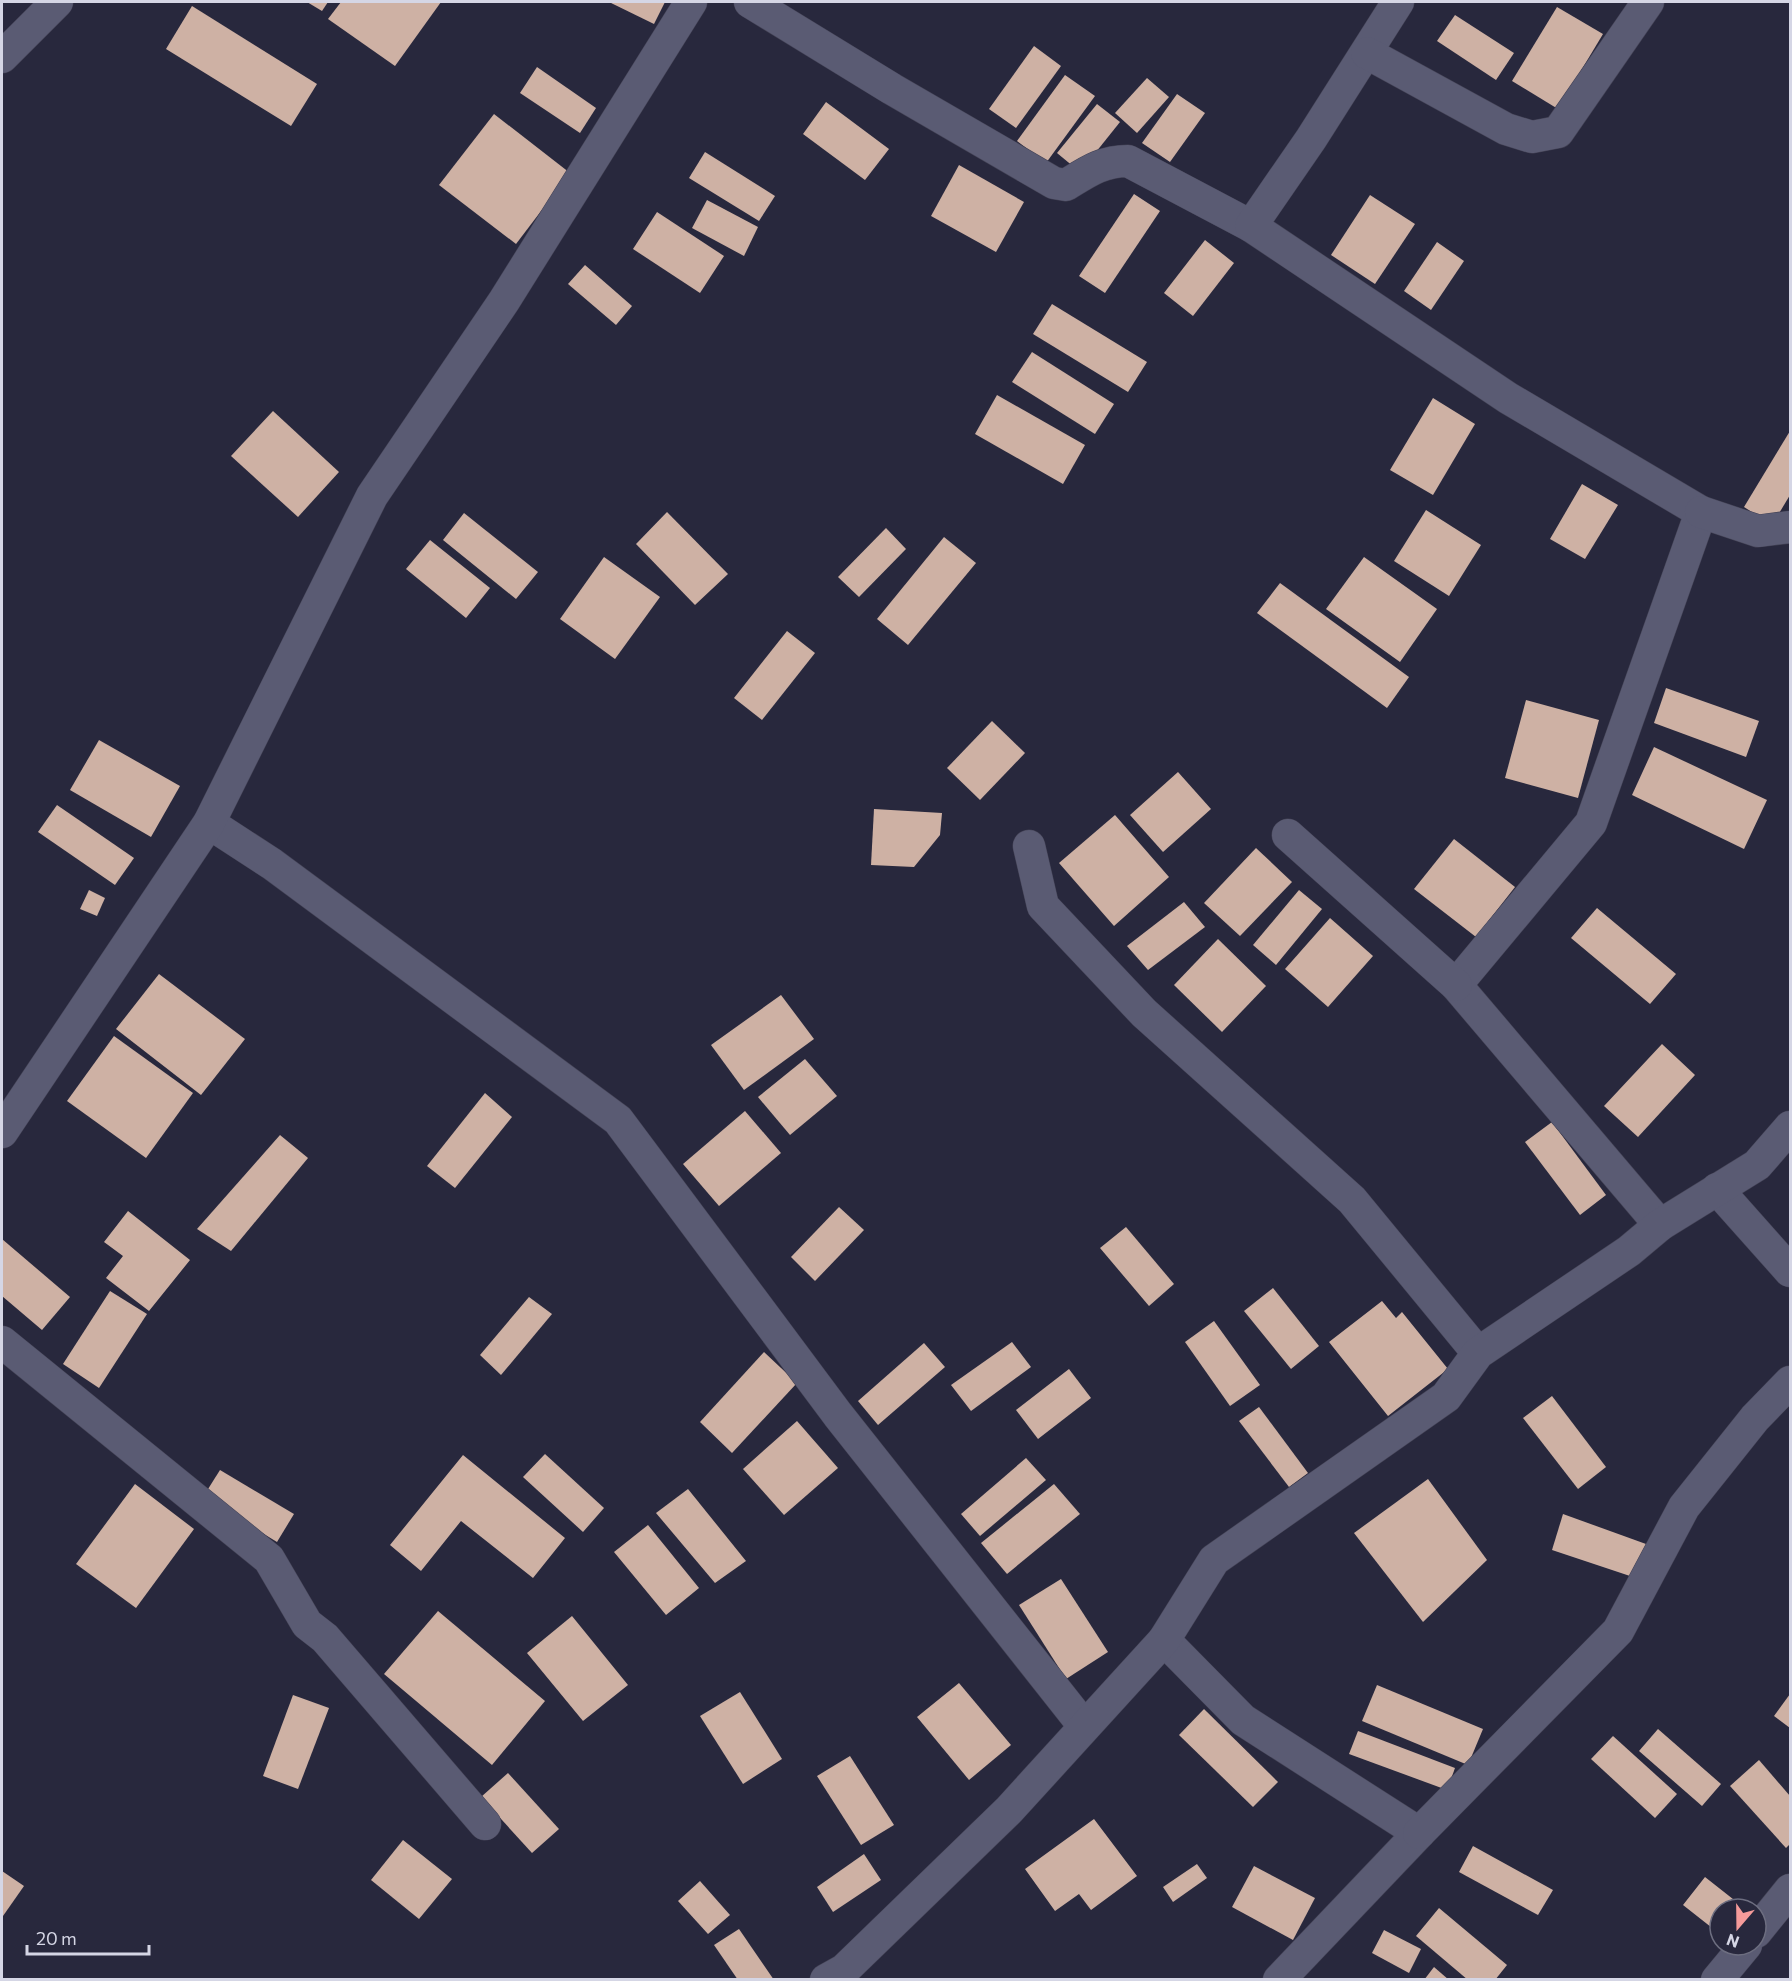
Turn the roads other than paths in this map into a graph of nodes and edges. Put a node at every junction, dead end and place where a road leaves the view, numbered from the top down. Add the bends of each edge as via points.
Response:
1 (57, 2) edge
2 (690, 2) edge
3 (750, 2) edge
4 (1398, 2) edge
5 (1648, 2) edge
6 (1367, 53) junction
7 (2, 57) edge
8 (1251, 226) junction
9 (1701, 512) junction
10 (1791, 527) edge
11 (210, 823) junction
12 (1288, 835) dead end
13 (1029, 846) dead end
14 (1456, 985) junction
15 (1790, 1128) edge
16 (2, 1132) edge
17 (1717, 1189) junction
18 (1660, 1225) junction
19 (1791, 1271) edge
20 (2, 1342) edge
21 (1478, 1353) junction
22 (1791, 1382) edge
23 (1164, 1640) junction
24 (1084, 1726) junction
25 (485, 1824) dead end
26 (1419, 1833) junction
27 (1791, 1890) edge
28 (1768, 1918) edge
29 (1736, 1957) edge
30 (826, 1980) edge
31 (1279, 1980) edge
32 (1717, 1980) edge

1 - 7 street
2 - 11 street via 504,301 372,496
3 - 8 street via 1054,183 1066,185 1096,165 1128,161
4 - 6 street
5 - 6 street via 1558,132 1532,136 1506,129
6 - 8 street
8 - 9 street via 1508,398
9 - 10 street via 1758,531
9 - 14 street via 1591,823
11 - 16 street
11 - 24 street via 282,871 618,1120 838,1415
12 - 14 street
13 - 21 street via 1043,906 1144,1013 1352,1200
14 - 18 street
15 - 17 street via 1756,1165
17 - 18 street
17 - 19 street
18 - 21 street via 1629,1251
20 - 25 street via 269,1559 307,1624 325,1638
21 - 23 street via 1446,1397 1214,1560
22 - 26 street via 1755,1418 1684,1507 1618,1631
23 - 24 street
23 - 26 street via 1243,1720
24 - 30 street via 1010,1810 844,1970
26 - 31 street
27 - 28 street
29 - 32 street

